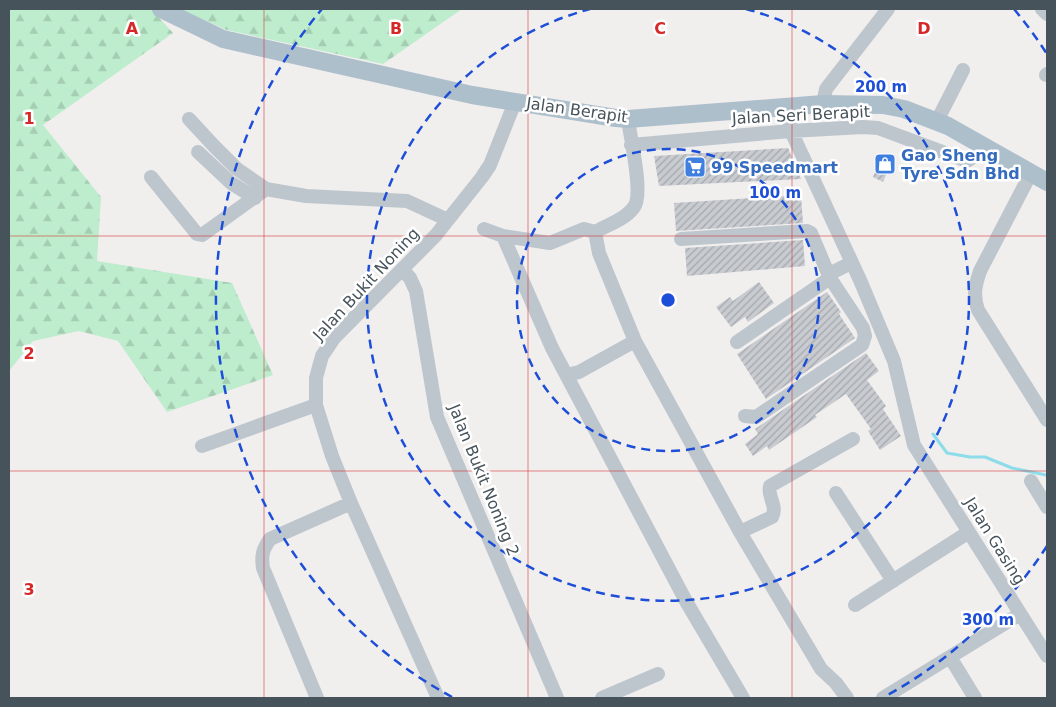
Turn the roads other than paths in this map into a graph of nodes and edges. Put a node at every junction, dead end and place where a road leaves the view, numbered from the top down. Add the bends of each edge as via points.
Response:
1 (161, 9) edge
2 (1042, 9) edge
3 (883, 11) edge
4 (1047, 14) edge
5 (963, 70) dead end
6 (515, 102) junction
7 (823, 104) junction
8 (786, 107) junction
9 (189, 119) dead end
10 (628, 119) junction
11 (937, 122) junction
12 (791, 131) junction
13 (631, 145) junction
14 (986, 148) junction
15 (198, 152) dead end
16 (1031, 173) junction
17 (151, 177) dead end
18 (1047, 182) edge
19 (266, 189) junction
20 (255, 198) junction
21 (448, 220) junction
22 (484, 229) dead end
23 (595, 232) junction
24 (503, 236) junction
25 (680, 239) dead end
26 (845, 249) junction
27 (824, 259) junction
28 (852, 263) junction
29 (402, 269) junction
30 (830, 276) junction
31 (635, 341) junction
32 (737, 342) dead end
33 (566, 375) junction
34 (316, 405) junction
35 (745, 416) dead end
36 (1047, 420) edge
37 (853, 439) dead end
38 (202, 446) dead end
39 (1031, 481) dead end
40 (836, 493) dead end
41 (351, 503) junction
42 (1047, 507) edge
43 (740, 532) junction
44 (969, 532) junction
45 (893, 581) junction
46 (855, 605) dead end
47 (1020, 614) junction
48 (1047, 656) edge
49 (950, 657) junction
50 (658, 674) dead end
51 (317, 698) edge
52 (438, 698) edge
53 (557, 698) edge
54 (602, 698) edge
55 (743, 698) edge
56 (847, 698) edge
57 (883, 698) edge
58 (975, 698) edge

1 - 6 main road, Jalan Berapit via 223,39 452,91
2 - 4 street
3 - 7 street via 826,89
5 - 11 street
6 - 10 main road, Jalan Berapit
6 - 21 street, Jalan Bukit Noning via 490,165
7 - 8 main road, Jalan Berapit
7 - 11 main road, Jalan Berapit via 883,105
8 - 10 main road, Jalan Berapit
8 - 12 street, Jalan Gasing
9 - 19 street via 237,169
10 - 13 street
11 - 14 main road, Jalan Berapit
12 - 13 street, Jalan Seri Berapit
12 - 14 street, Jalan Seri Berapit via 878,128 966,162
12 - 26 street, Jalan Gasing
13 - 23 street via 639,188 635,206 628,214
14 - 16 main road, Jalan Berapit
15 - 20 street via 231,183
16 - 18 main road, Jalan Berapit
16 - 36 street via 980,271 974,298 978,310
17 - 20 street via 196,234 206,233
19 - 20 street
19 - 21 street via 306,196 407,200
21 - 29 street, Jalan Bukit Noning
22 - 24 street
23 - 24 street via 584,228 550,243
23 - 31 street via 599,252
24 - 33 street
25 - 27 street via 807,231 812,232
26 - 27 street
26 - 28 street, Jalan Gasing
27 - 30 street
28 - 30 street
28 - 44 street, Jalan Gasing via 894,361 914,445
29 - 34 street, Jalan Bukit Noning via 334,338 322,356 316,378
29 - 53 street, Jalan Bukit Noning 2 via 416,291 437,417
30 - 32 street
30 - 35 street via 863,328 862,345 756,417
31 - 33 street via 579,372
31 - 43 street
33 - 55 street via 687,603
34 - 38 street
34 - 41 street, Jalan Bukit Noning
37 - 43 street via 770,486 775,508 772,517
39 - 42 street
40 - 45 street
41 - 51 street via 270,538 261,557
41 - 52 street, Jalan Bukit Noning
43 - 56 street via 821,669
44 - 45 street
44 - 47 street, Jalan Gasing
45 - 46 street
47 - 48 street, Jalan Gasing
47 - 49 street
49 - 57 street
49 - 58 street
50 - 54 street

